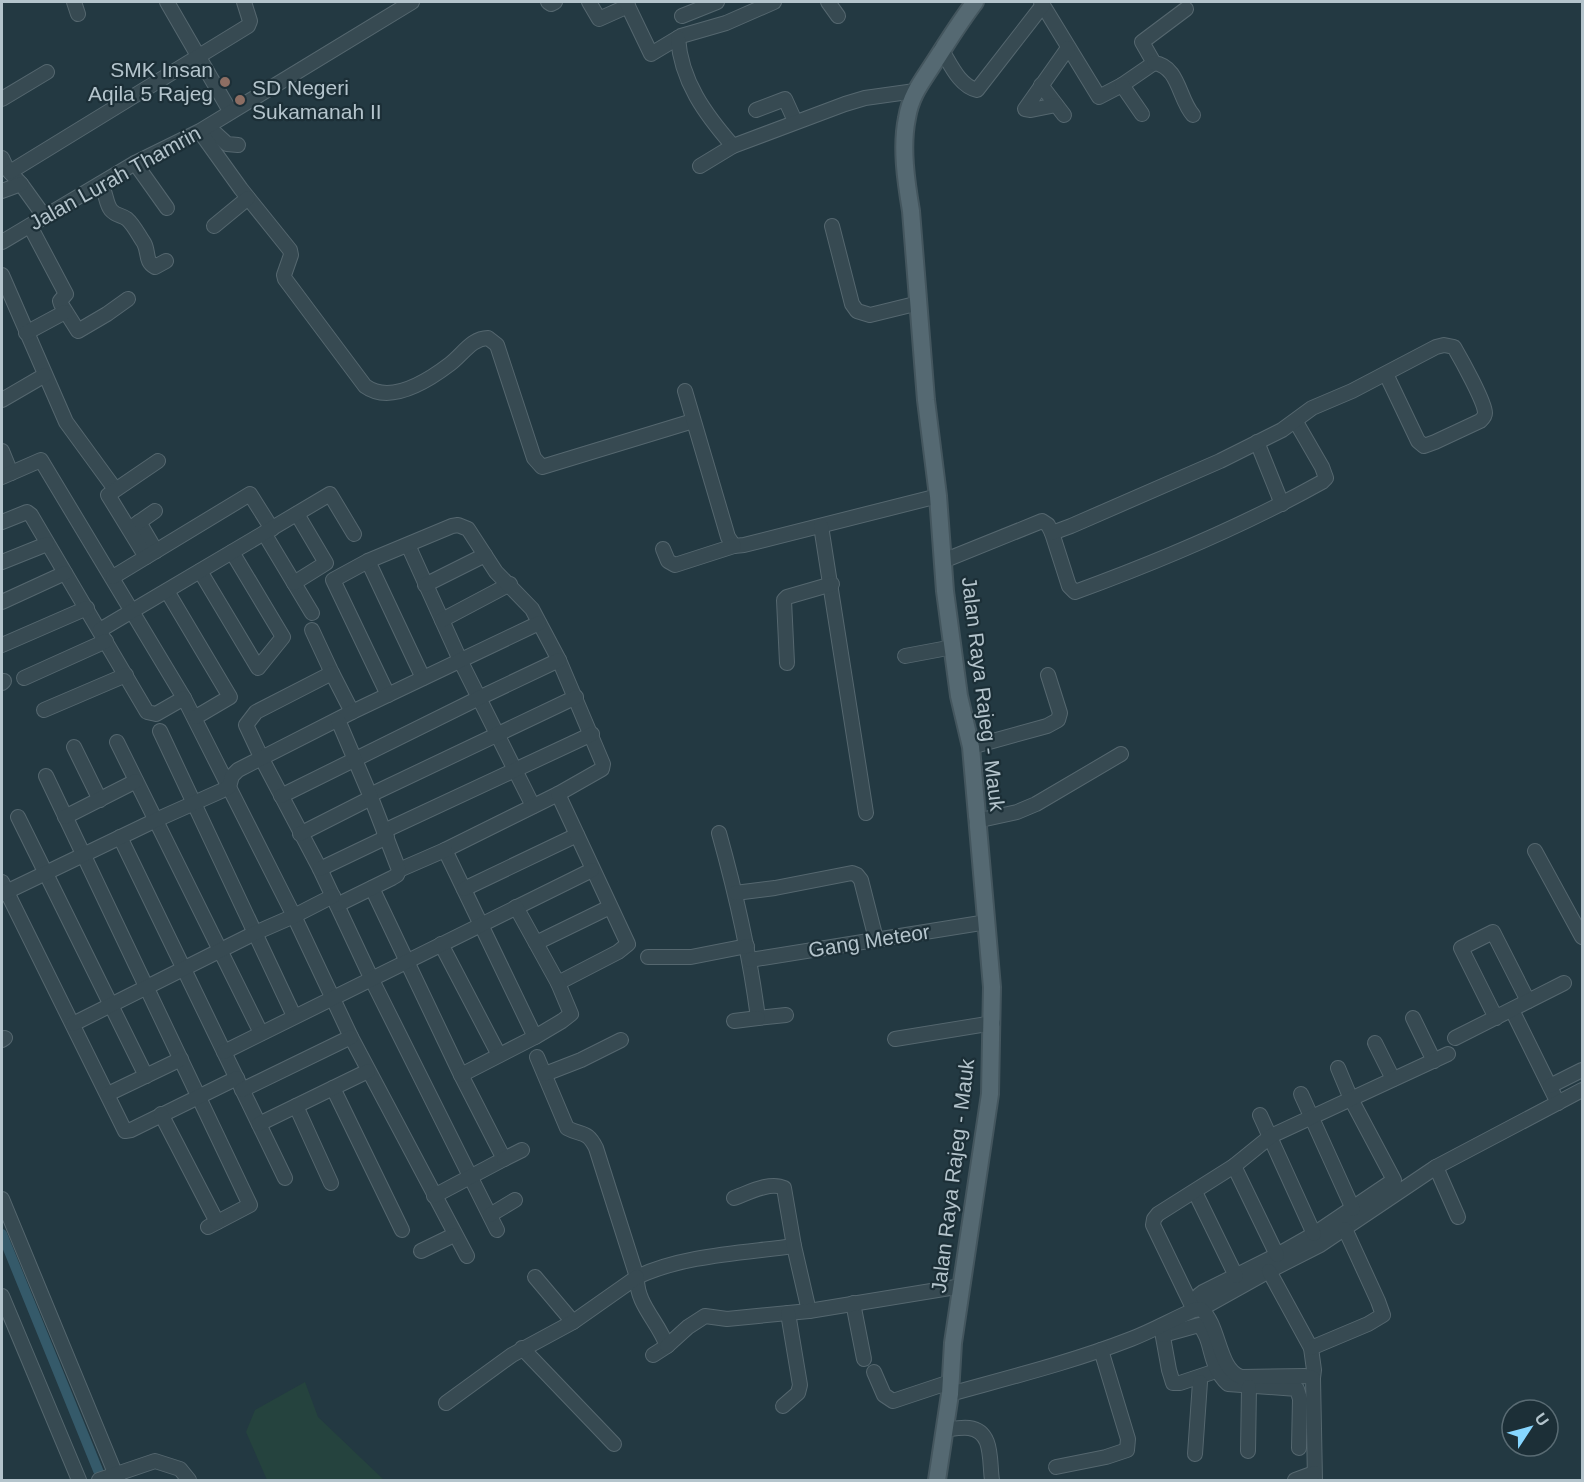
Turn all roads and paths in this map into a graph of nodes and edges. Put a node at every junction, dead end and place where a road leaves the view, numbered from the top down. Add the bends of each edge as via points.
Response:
1 (167, 2) edge
2 (244, 2) edge
3 (412, 2) edge
4 (548, 2) edge
5 (555, 2) edge
6 (589, 2) edge
7 (678, 2) edge
8 (717, 2) edge
9 (774, 2) edge
10 (828, 2) edge
11 (975, 2) edge
12 (1042, 3) edge
13 (627, 4) edge
14 (1186, 9) dead end
15 (682, 16) junction
16 (838, 16) dead end
17 (680, 37) junction
18 (1068, 48) junction
19 (941, 50) junction
20 (198, 55) junction
21 (1154, 63) junction
22 (47, 72) dead end
23 (1041, 85) junction
24 (1122, 85) junction
25 (915, 91) junction
26 (2, 99) edge
27 (756, 110) dead end
28 (230, 111) junction
29 (1142, 114) dead end
30 (1193, 115) dead end
31 (795, 121) junction
32 (202, 134) junction
33 (238, 145) dead end
34 (733, 146) junction
35 (2, 158) edge
36 (135, 163) junction
37 (700, 166) dead end
38 (10, 172) junction
39 (21, 184) junction
40 (100, 184) junction
41 (2, 191) edge
42 (248, 198) junction
43 (166, 208) dead end
44 (44, 216) junction
45 (30, 226) junction
46 (214, 226) dead end
47 (832, 226) dead end
48 (2, 242) edge
49 (166, 261) dead end
50 (2, 275) edge
51 (128, 299) dead end
52 (919, 303) junction
53 (65, 312) junction
54 (26, 333) junction
55 (1386, 374) junction
56 (45, 375) junction
57 (685, 391) dead end
58 (2, 400) edge
59 (693, 421) junction
60 (1296, 422) junction
61 (1257, 442) junction
62 (2, 451) edge
63 (158, 461) dead end
64 (6, 475) edge
65 (112, 485) dead end
66 (938, 496) junction
67 (1282, 504) junction
68 (155, 511) dead end
69 (297, 514) junction
70 (2, 522) edge
71 (134, 525) junction
72 (821, 526) junction
73 (268, 531) junction
74 (1052, 533) junction
75 (354, 534) dead end
76 (47, 544) junction
77 (408, 545) junction
78 (734, 546) junction
79 (663, 549) dead end
80 (232, 552) junction
81 (151, 554) junction
82 (484, 555) junction
83 (368, 561) junction
84 (943, 561) junction
85 (2, 562) edge
86 (200, 571) junction
87 (65, 573) junction
88 (113, 577) junction
89 (294, 583) junction
90 (510, 584) junction
91 (832, 584) junction
92 (425, 585) junction
93 (167, 591) junction
94 (2, 602) edge
95 (87, 608) junction
96 (133, 611) junction
97 (312, 613) dead end
98 (442, 620) junction
99 (539, 623) junction
100 (312, 630) dead end
101 (103, 635) junction
102 (2, 645) edge
103 (953, 647) junction
104 (905, 656) dead end
105 (460, 660) junction
106 (559, 660) junction
107 (787, 663) dead end
108 (332, 673) junction
109 (126, 675) junction
110 (1048, 675) dead end
111 (24, 678) dead end
112 (423, 678) junction
113 (388, 695) junction
114 (576, 697) junction
115 (184, 698) junction
116 (479, 698) junction
117 (44, 710) dead end
118 (352, 712) junction
119 (196, 717) junction
120 (338, 720) junction
121 (160, 731) dead end
122 (497, 734) junction
123 (592, 734) junction
124 (117, 742) dead end
125 (74, 747) dead end
126 (971, 747) junction
127 (1121, 754) dead end
128 (262, 759) junction
129 (356, 760) junction
130 (515, 769) junction
131 (46, 776) dead end
132 (136, 781) junction
133 (229, 787) junction
134 (558, 794) junction
135 (281, 796) junction
136 (371, 796) junction
137 (100, 800) junction
138 (192, 803) junction
139 (534, 806) junction
140 (866, 813) dead end
141 (18, 817) dead end
142 (65, 818) junction
143 (156, 820) junction
144 (976, 821) junction
145 (719, 833) dead end
146 (300, 834) junction
147 (386, 834) junction
148 (577, 835) junction
149 (120, 837) junction
150 (445, 850) junction
151 (1535, 851) dead end
152 (82, 855) junction
153 (320, 869) junction
154 (399, 870) junction
155 (592, 870) junction
156 (46, 873) junction
157 (372, 888) junction
158 (3, 889) edge
159 (464, 890) junction
160 (735, 893) junction
161 (335, 901) junction
162 (516, 907) junction
163 (610, 907) junction
164 (294, 916) junction
165 (987, 922) junction
166 (480, 925) junction
167 (1580, 929) edge
168 (255, 933) junction
169 (876, 939) junction
170 (536, 943) junction
171 (441, 944) junction
172 (220, 951) junction
173 (749, 953) junction
174 (648, 957) dead end
175 (406, 961) junction
176 (184, 968) junction
177 (371, 979) junction
178 (558, 983) junction
179 (1564, 983) dead end
180 (145, 987) junction
181 (331, 998) junction
182 (1528, 1001) junction
183 (110, 1005) junction
184 (1512, 1010) junction
185 (786, 1014) dead end
186 (294, 1016) junction
187 (1496, 1017) junction
188 (758, 1018) junction
189 (1413, 1018) dead end
190 (734, 1021) dead end
191 (993, 1023) junction
192 (73, 1024) junction
193 (261, 1033) junction
194 (351, 1037) junction
195 (535, 1037) junction
196 (1455, 1038) dead end
197 (895, 1039) dead end
198 (621, 1040) dead end
199 (1375, 1043) dead end
200 (224, 1052) junction
201 (1448, 1054) dead end
202 (499, 1055) junction
203 (537, 1057) dead end
204 (181, 1059) junction
205 (1434, 1061) junction
206 (1338, 1068) dead end
207 (1582, 1070) edge
208 (368, 1071) junction
209 (545, 1074) junction
210 (146, 1076) junction
211 (460, 1076) junction
212 (1393, 1079) junction
213 (239, 1084) junction
214 (1550, 1086) junction
215 (333, 1088) junction
216 (1582, 1090) edge
217 (108, 1094) junction
218 (1301, 1094) dead end
219 (198, 1096) junction
220 (1351, 1099) junction
221 (1558, 1103) junction
222 (296, 1106) junction
223 (161, 1114) junction
224 (1260, 1115) dead end
225 (1311, 1117) junction
226 (259, 1124) junction
227 (1271, 1136) junction
228 (522, 1150) dead end
229 (504, 1159) junction
230 (1234, 1167) junction
231 (1436, 1167) junction
232 (285, 1178) dead end
233 (469, 1178) junction
234 (331, 1183) dead end
235 (1195, 1192) junction
236 (434, 1196) junction
237 (734, 1198) dead end
238 (2, 1199) edge
239 (515, 1200) dead end
240 (1353, 1209) junction
241 (490, 1215) junction
242 (1458, 1217) dead end
243 (1345, 1229) junction
244 (402, 1230) dead end
245 (497, 1230) dead end
246 (1314, 1234) junction
247 (454, 1235) junction
248 (794, 1246) junction
249 (421, 1251) dead end
250 (466, 1256) dead end
251 (1276, 1256) junction
252 (1269, 1271) junction
253 (535, 1276) dead end
254 (1236, 1276) junction
255 (637, 1277) junction
256 (962, 1286) junction
257 (2, 1296) edge
258 (853, 1303) junction
259 (1198, 1310) junction
260 (809, 1311) junction
261 (788, 1313) junction
262 (573, 1322) junction
263 (1162, 1330) junction
264 (667, 1346) junction
265 (522, 1348) junction
266 (1311, 1348) junction
267 (1101, 1350) junction
268 (653, 1355) dead end
269 (864, 1359) dead end
270 (1216, 1371) junction
271 (874, 1372) dead end
272 (1313, 1378) junction
273 (1195, 1381) junction
274 (1228, 1384) junction
275 (1249, 1386) junction
276 (950, 1388) junction
277 (446, 1403) dead end
278 (783, 1406) dead end
279 (945, 1430) junction
280 (614, 1444) dead end
281 (1299, 1448) dead end
282 (1248, 1451) dead end
283 (1195, 1454) dead end
284 (1056, 1467) dead end
285 (116, 1476) edge
286 (1315, 1477) edge
287 (79, 1480) edge
288 (99, 1480) edge
289 (189, 1480) edge
290 (937, 1480) edge
291 (992, 1480) edge
292 (1295, 1480) edge

1 - 20 street
2 - 20 street via 248,26
3 - 28 street, Jalan Lurah Thamrin
4 - 5 street
6 - 13 street via 599,19
7 - 15 street
8 - 15 street
9 - 17 street
10 - 16 street
11 - 19 main road, Jalan Raya Rajeg - Mauk
12 - 18 street
12 - 19 street via 977,90 961,80
13 - 17 street via 651,54
14 - 21 street via 1142,42
15 - 17 street
17 - 34 street via 683,66 693,93 708,119
18 - 23 street
18 - 24 street via 1099,97
19 - 25 main road, Jalan Raya Rajeg - Mauk
20 - 28 street
20 - 38 street
21 - 24 street
21 - 30 street via 1161,63 1172,74
22 - 26 street
23 - 23 street via 1026,110 1060,110
24 - 29 street
25 - 31 street via 865,98
25 - 52 main road, Jalan Raya Rajeg - Mauk via 906,118 905,148
27 - 31 street via 784,99
28 - 32 street, Jalan Lurah Thamrin
31 - 34 street
32 - 33 street via 214,133 227,144
32 - 36 street, Jalan Lurah Thamrin
32 - 42 street
34 - 37 street
35 - 38 street
36 - 40 street, Jalan Lurah Thamrin
36 - 43 street
38 - 39 street
39 - 41 street
39 - 44 street
40 - 44 street, Jalan Lurah Thamrin
40 - 49 street via 111,210 131,222 148,250 151,264 155,267
42 - 46 street
42 - 59 street via 290,250 285,279 365,386 374,392 421,383 475,342 488,338 497,345 534,458 542,467
44 - 45 street, Jalan Lurah Thamrin
45 - 48 street, Jalan Lurah Thamrin
45 - 53 street via 66,294 60,302
47 - 52 street via 857,311 870,315
50 - 54 street
51 - 53 street via 80,331 75,330
52 - 66 main road, Jalan Raya Rajeg - Mauk
53 - 54 street
54 - 56 street
55 - 55 street via 1436,346 1454,347 1478,393 1484,417 1424,446
55 - 60 street via 1312,408
56 - 58 street
56 - 65 street via 66,422
57 - 59 street
59 - 78 street
60 - 61 street
60 - 67 street via 1326,478
61 - 67 street
61 - 74 street
62 - 64 street
63 - 71 street via 108,495
64 - 88 street via 40,460
66 - 72 street
66 - 84 main road, Jalan Raya Rajeg - Mauk
67 - 74 street via 1075,592 1069,586
68 - 71 street
69 - 73 street
69 - 75 street via 330,494
69 - 89 street via 327,564
70 - 76 street via 27,512
71 - 81 street
72 - 78 street
72 - 91 street
73 - 80 street
73 - 81 street via 250,494
73 - 89 street
74 - 84 street via 1042,521
76 - 85 street
76 - 87 street
77 - 82 street via 458,525 468,529
77 - 83 street
77 - 92 street
78 - 79 street via 675,565 668,561
80 - 86 street
80 - 86 street via 283,637 258,668
81 - 88 street
82 - 90 street
82 - 92 street
83 - 112 street
83 - 113 street via 333,580
84 - 103 main road, Jalan Raya Rajeg - Mauk
86 - 93 street
87 - 94 street
87 - 95 street
88 - 96 street
89 - 97 street
90 - 98 street
90 - 99 street
91 - 107 street via 784,600
91 - 140 street
92 - 98 street
93 - 96 street
93 - 119 street via 230,697
95 - 101 street
95 - 102 street
96 - 101 street
96 - 115 street
98 - 105 street
99 - 105 street
99 - 106 street
100 - 108 street
101 - 109 street
101 - 111 street
103 - 104 street
103 - 126 main road, Jalan Raya Rajeg - Mauk
105 - 112 street
105 - 116 street
106 - 114 street
106 - 116 street
108 - 118 street
108 - 128 street via 250,718 246,725
109 - 115 street via 151,714
109 - 117 street
110 - 126 street via 1060,712 1058,720
112 - 113 street
113 - 118 street
114 - 122 street
114 - 123 street
115 - 119 street
116 - 122 street
116 - 129 street
118 - 120 street
119 - 133 street
120 - 128 street
120 - 129 street
121 - 138 street
122 - 130 street
122 - 136 street
123 - 130 street
123 - 134 street via 602,770
124 - 132 street
125 - 137 street
126 - 144 main road, Jalan Raya Rajeg - Mauk
127 - 144 street via 1036,804
128 - 133 street via 234,773
128 - 135 street
129 - 135 street
129 - 136 street
130 - 139 street
130 - 147 street
131 - 142 street
132 - 137 street
132 - 143 street
133 - 138 street
133 - 164 street
134 - 139 street
134 - 148 street
135 - 146 street
136 - 146 street
136 - 147 street
137 - 142 street
138 - 143 street
138 - 168 street
139 - 150 street
141 - 156 street
142 - 152 street
143 - 149 street
143 - 172 street
144 - 165 main road, Jalan Raya Rajeg - Mauk
145 - 160 street
146 - 153 street
147 - 153 street
147 - 154 street
148 - 155 street
148 - 159 street
149 - 152 street
149 - 176 street
150 - 154 street
150 - 159 street
151 - 167 street
152 - 156 street
152 - 180 street
153 - 161 street
154 - 157 street via 397,875
155 - 162 street
155 - 163 street
156 - 158 street
156 - 183 street
157 - 161 street
157 - 175 street
158 - 192 street
159 - 166 street
160 - 169 street via 852,873 861,880
160 - 173 street
161 - 164 street
161 - 177 street
162 - 166 street
162 - 170 street
163 - 170 street
163 - 178 street via 627,946
164 - 168 street
164 - 181 street
165 - 169 street, Gang Meteor
165 - 191 main road, Jalan Raya Rajeg - Mauk
166 - 171 street
166 - 195 street
168 - 172 street
168 - 186 street
169 - 173 street, Gang Meteor
170 - 178 street
171 - 175 street
171 - 202 street
172 - 176 street
172 - 193 street
173 - 174 street, Gang Meteor
173 - 188 street
175 - 177 street
175 - 211 street
176 - 180 street
176 - 200 street
177 - 181 street
177 - 233 street
178 - 195 street via 571,1014
179 - 182 street
180 - 183 street
180 - 204 street
181 - 186 street
181 - 194 street
182 - 184 street
182 - 187 street via 1493,932 1461,948
183 - 192 street
183 - 210 street
184 - 187 street
184 - 214 street
185 - 188 street
186 - 193 street
187 - 196 street
188 - 190 street
189 - 205 street
191 - 197 street
191 - 256 main road, Jalan Raya Rajeg - Mauk via 990,1094
192 - 217 street
193 - 200 street
194 - 208 street
194 - 213 street
195 - 202 street
198 - 209 street
199 - 212 street
200 - 213 street
201 - 205 street
202 - 211 street
203 - 209 street
204 - 210 street
204 - 219 street
205 - 212 street
206 - 220 street
207 - 214 street
208 - 215 street
208 - 236 street
209 - 255 street via 567,1128 585,1133 596,1148
210 - 217 street
211 - 229 street
212 - 220 street
213 - 219 street
213 - 226 street
214 - 221 street
215 - 222 street
215 - 244 street
216 - 221 street
217 - 223 street via 125,1131
218 - 225 street
219 - 223 street
219 - 223 street via 250,1205 213,1225
220 - 225 street
220 - 240 street via 1394,1180
221 - 231 street
222 - 226 street
222 - 234 street
224 - 227 street
225 - 227 street
225 - 240 street
226 - 232 street
227 - 230 street
227 - 246 street
228 - 229 street
229 - 233 street
230 - 235 street
230 - 251 street
231 - 242 street
231 - 243 street
233 - 236 street
233 - 241 street
235 - 254 street
235 - 259 street via 1153,1221
236 - 247 street
237 - 248 street via 777,1185 784,1188
238 - 285 street
239 - 241 street
240 - 246 street
241 - 245 street
243 - 252 street
243 - 266 street via 1383,1315
246 - 251 street
247 - 249 street
247 - 250 street
248 - 255 street via 664,1266
248 - 260 street
251 - 254 street
252 - 259 street
252 - 266 street
253 - 262 street
254 - 259 street via 1199,1295
255 - 262 street
255 - 264 street via 636,1290
256 - 258 street
256 - 276 main road, Jalan Raya Rajeg - Mauk
257 - 287 street
258 - 260 street
258 - 269 street
259 - 263 street
259 - 272 street via 1213,1324 1235,1375
260 - 261 street
261 - 264 street via 727,1319 705,1316
261 - 278 street via 800,1385 798,1393
262 - 265 street
263 - 267 street
263 - 270 street via 1200,1325
263 - 273 street via 1172,1382
264 - 268 street
265 - 277 street
265 - 280 street
266 - 272 street
267 - 276 street via 1044,1368
267 - 284 street via 1128,1439 1127,1450
270 - 273 street
270 - 274 street
271 - 276 street via 884,1395 893,1401
272 - 286 street
273 - 274 street
273 - 283 street
274 - 275 street
275 - 281 street via 1297,1389
275 - 282 street
276 - 279 main road, Jalan Raya Rajeg - Mauk
279 - 290 main road, Jalan Raya Rajeg - Mauk
279 - 291 street via 970,1428 982,1433 987,1439
285 - 288 street
285 - 289 street via 155,1461 180,1469
286 - 292 street

